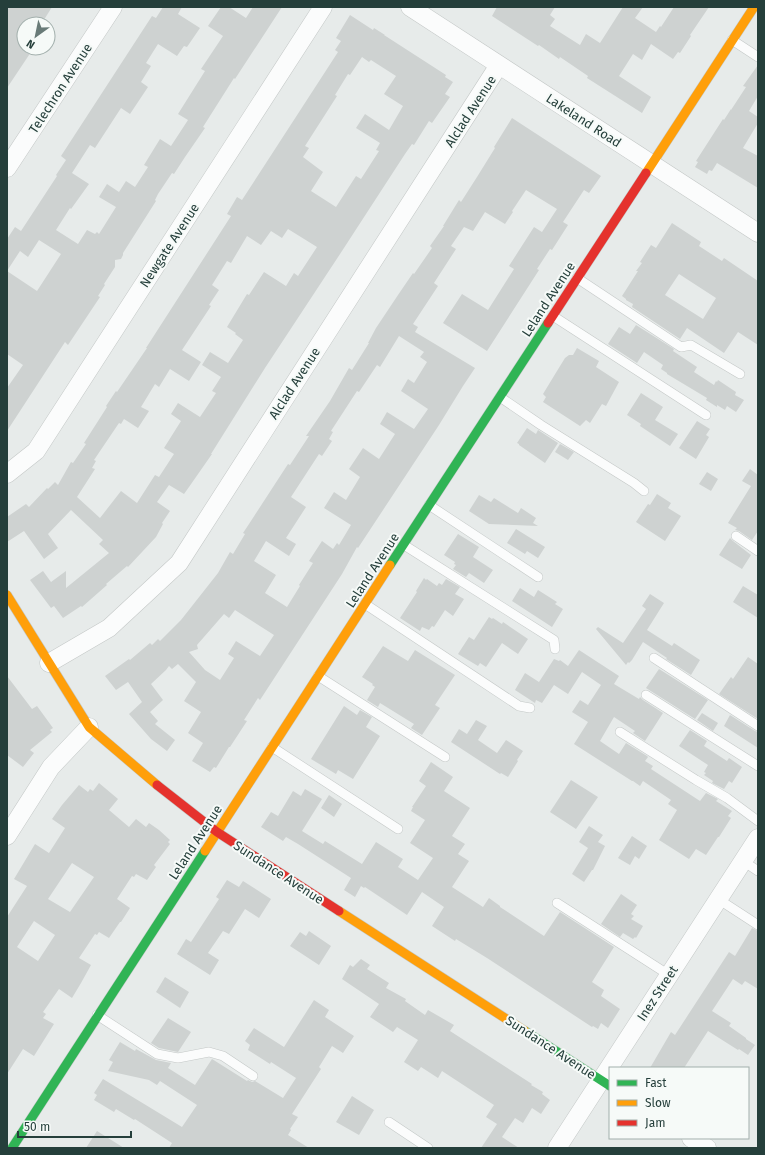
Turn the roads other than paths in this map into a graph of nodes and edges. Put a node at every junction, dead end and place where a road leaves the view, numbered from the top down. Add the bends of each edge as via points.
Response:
1 (113, 7) edge
2 (323, 7) edge
3 (410, 7) edge
4 (754, 7) edge
5 (732, 40) junction
6 (758, 57) edge
7 (499, 65) junction
8 (652, 164) junction
9 (7, 168) edge
10 (758, 233) edge
11 (577, 278) junction
12 (553, 316) junction
13 (740, 374) dead end
14 (500, 397) junction
15 (706, 415) dead end
16 (7, 474) edge
17 (644, 491) dead end
18 (429, 506) junction
19 (736, 536) dead end
20 (404, 545) junction
21 (758, 551) edge
22 (538, 578) dead end
23 (7, 596) edge
24 (365, 604) junction
25 (554, 649) dead end
26 (654, 658) dead end
27 (49, 663) junction
28 (318, 676) junction
29 (646, 695) dead end
30 (530, 708) dead end
31 (758, 726) edge
32 (90, 727) junction
33 (620, 732) dead end
34 (272, 747) junction
35 (445, 757) dead end
36 (758, 766) edge
37 (758, 820) edge
38 (398, 828) dead end
39 (217, 832) junction
40 (7, 836) edge
41 (758, 838) edge
42 (743, 861) junction
43 (758, 871) edge
44 (718, 899) junction
45 (557, 903) dead end
46 (758, 925) edge
47 (669, 975) junction
48 (97, 1015) junction
49 (614, 1067) edge
50 (253, 1076) dead end
51 (605, 1083) edge
52 (389, 1122) dead end
53 (693, 1139) edge
54 (12, 1148) edge
55 (428, 1148) edge
56 (556, 1148) edge
57 (707, 1148) edge

1 - 9 street, Telechron Avenue
2 - 16 street, Newgate Avenue via 36,451
3 - 7 street, Lakeland Road
4 - 5 street, Leland Avenue
5 - 6 lane
5 - 8 street, Leland Avenue
7 - 8 street, Lakeland Road
7 - 27 street, Alclad Avenue via 179,563 109,628
8 - 10 street, Lakeland Road
8 - 11 street, Leland Avenue
11 - 12 street, Leland Avenue
11 - 13 lane via 680,347 691,346
12 - 14 street, Leland Avenue
12 - 15 lane
14 - 17 lane
14 - 18 street, Leland Avenue
18 - 20 street, Leland Avenue
18 - 22 lane
19 - 21 lane
20 - 24 street, Leland Avenue
20 - 25 lane via 554,640
23 - 27 street, Sundance Avenue
24 - 28 street, Leland Avenue
24 - 30 lane via 519,706
26 - 31 lane
27 - 32 street, Sundance Avenue
28 - 34 street, Leland Avenue
28 - 35 lane
29 - 36 lane
32 - 39 street, Sundance Avenue via 146,776
32 - 40 street via 51,767
33 - 37 lane
34 - 38 lane
34 - 39 street, Leland Avenue
39 - 48 street, Leland Avenue
39 - 51 street, Sundance Avenue
41 - 42 street, Inez Street
42 - 43 lane
42 - 44 street, Inez Street
44 - 46 lane
44 - 47 street, Inez Street
45 - 47 lane
47 - 49 street, Inez Street
48 - 50 lane via 158,1054 178,1058 209,1052 223,1056
48 - 54 street, Leland Avenue
51 - 56 street, Inez Street
52 - 55 lane
53 - 57 street

